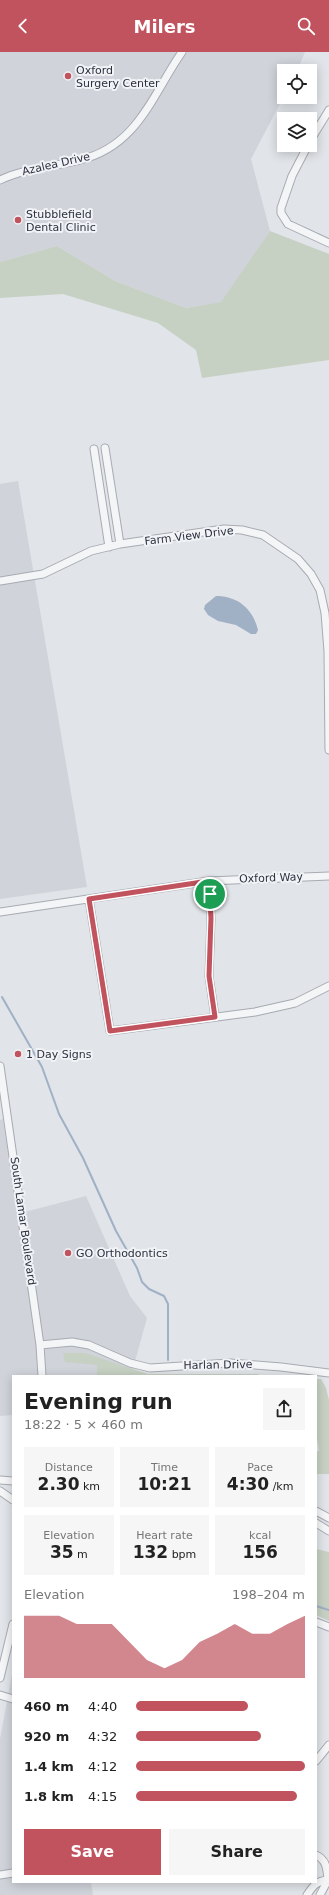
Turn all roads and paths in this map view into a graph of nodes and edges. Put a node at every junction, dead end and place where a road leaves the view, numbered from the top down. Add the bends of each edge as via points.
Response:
1 (182, 52) edge
2 (329, 110) edge
3 (317, 130) edge
4 (304, 152) edge
5 (0, 180) edge
6 (329, 243) edge
7 (104, 448) dead end
8 (94, 449) dead end
9 (120, 544) junction
10 (109, 547) junction
11 (0, 581) edge
12 (329, 750) edge
13 (329, 876) edge
14 (209, 881) junction
15 (89, 899) junction
16 (0, 912) edge
17 (329, 986) edge
18 (215, 1017) junction
19 (0, 1066) edge
20 (40, 1345) junction
21 (329, 1373) edge
22 (42, 1375) edge
23 (0, 1480) edge
24 (12, 1481) edge
25 (0, 1491) edge
26 (12, 1499) edge
27 (317, 1512) edge
28 (329, 1518) edge
29 (317, 1524) edge
30 (329, 1531) edge
31 (317, 1622) edge
32 (329, 1627) edge
33 (12, 1628) edge
34 (0, 1678) edge
35 (0, 1695) edge
36 (12, 1699) edge
37 (329, 1744) edge
38 (317, 1760) edge
39 (317, 1856) edge
40 (12, 1873) edge
41 (0, 1876) edge
42 (328, 1880) edge
43 (307, 1895) edge
44 (320, 1895) edge

1 - 5 street, Azalea Drive via 140,122 115,145 81,160 16,173
2 - 3 street
4 - 6 street via 292,176 281,213 288,224
7 - 9 street
8 - 10 street
9 - 10 street, Farm View Drive
9 - 12 street, Farm View Drive via 224,529 242,530 263,535 298,559 320,590 325,613
10 - 11 street, Farm View Drive via 91,551 43,574
13 - 14 street, Oxford Way
14 - 15 street, Oxford Way
14 - 18 street via 209,976
15 - 16 street, Oxford Way
15 - 18 street via 110,1031
17 - 18 street via 295,1003
19 - 20 street, South Lamar Boulevard
20 - 21 street, Harlan Drive via 72,1342 89,1345 130,1363 150,1368 230,1363
20 - 22 street, South Lamar Boulevard
23 - 24 street
25 - 26 street
27 - 28 street
29 - 30 street
31 - 32 street
33 - 34 street
35 - 36 street
37 - 38 street
39 - 42 street via 326,1864
40 - 41 street
42 - 43 street via 320,1881
42 - 44 street

